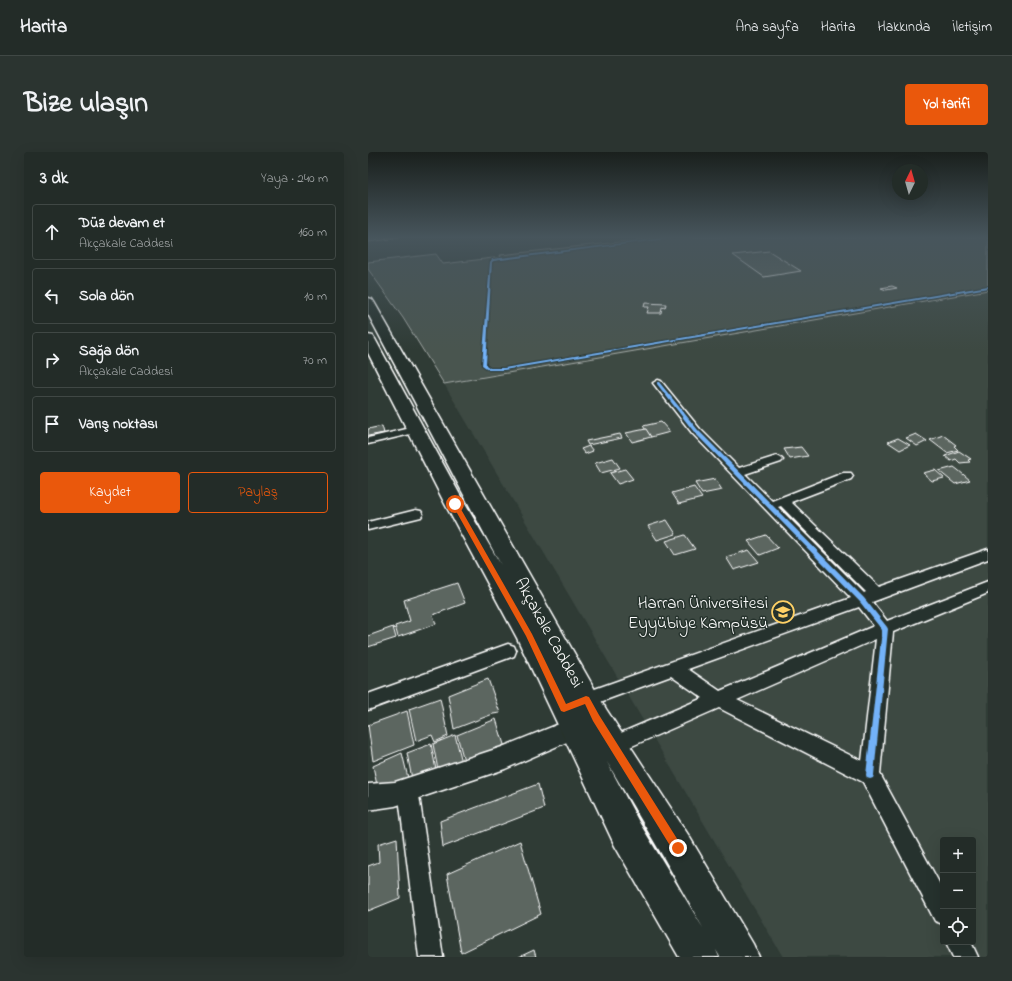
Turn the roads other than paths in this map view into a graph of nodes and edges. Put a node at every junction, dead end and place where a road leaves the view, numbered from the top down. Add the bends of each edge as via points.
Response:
1 (368, 302) edge
2 (371, 349) edge
3 (658, 383) dead end
4 (415, 430) junction
5 (368, 441) edge
6 (777, 460) dead end
7 (738, 472) junction
8 (848, 476) dead end
9 (777, 503) junction
10 (416, 514) dead end
11 (368, 526) edge
12 (988, 554) edge
13 (988, 587) edge
14 (878, 594) junction
15 (862, 600) junction
16 (885, 629) junction
17 (508, 651) dead end
18 (675, 669) junction
19 (718, 700) junction
20 (368, 702) edge
21 (580, 714) junction
22 (612, 745) junction
23 (590, 760) junction
24 (870, 775) junction
25 (408, 789) junction
26 (368, 797) edge
27 (941, 909) edge
28 (960, 945) edge
29 (431, 957) edge
30 (700, 957) edge
31 (740, 957) edge
32 (966, 957) edge

1 - 21 main road, Akçakale Caddesi
2 - 4 main road, Akçakale Caddesi
3 - 7 street via 696,431
4 - 5 street
4 - 21 main road, Akçakale Caddesi via 529,636
6 - 7 street
7 - 9 street
8 - 9 street
9 - 14 street
9 - 15 street
10 - 11 street
12 - 14 street
13 - 16 street
14 - 15 street
15 - 16 street
15 - 18 street
16 - 19 street
16 - 24 street
17 - 20 street
18 - 19 street
18 - 21 street
19 - 22 street
19 - 24 street
21 - 22 main road, Akçakale Caddesi
21 - 23 main road, Akçakale Caddesi
21 - 25 street via 505,758
22 - 23 street
22 - 31 main road, Akçakale Caddesi via 678,848
23 - 30 main road, Akçakale Caddesi via 627,834
24 - 27 street
25 - 26 street via 395,794
25 - 29 street
28 - 32 street

